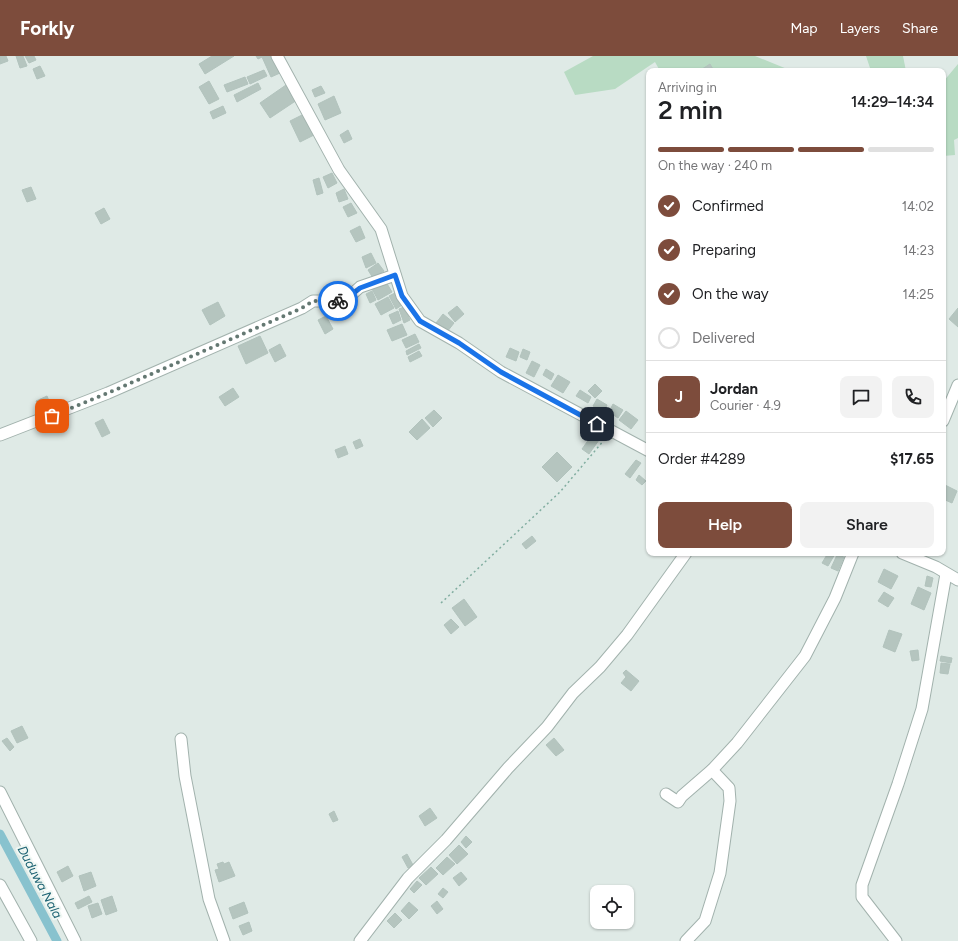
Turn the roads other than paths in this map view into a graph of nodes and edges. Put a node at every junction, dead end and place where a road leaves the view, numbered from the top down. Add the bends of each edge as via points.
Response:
1 (277, 56) edge
2 (395, 275) junction
3 (958, 386) edge
4 (946, 414) edge
5 (0, 435) edge
6 (646, 449) edge
7 (684, 556) edge
8 (852, 556) edge
9 (909, 556) edge
10 (946, 574) junction
11 (958, 580) edge
12 (181, 739) dead end
13 (712, 770) junction
14 (0, 792) edge
15 (666, 794) dead end
16 (0, 884) edge
17 (31, 941) edge
18 (75, 941) edge
19 (224, 941) edge
20 (360, 941) edge
21 (686, 941) edge
22 (896, 941) edge

1 - 2 street via 339,170 381,229
2 - 5 street via 360,288 339,301 313,301 108,393
2 - 6 street via 402,296 420,321 459,343 501,372
3 - 4 street
7 - 20 street via 627,635 600,667 573,693 547,727 450,836 408,878
8 - 13 street via 806,656 737,743
9 - 10 street
10 - 11 street
10 - 22 street via 922,709 862,885 862,897
12 - 19 street via 185,776 209,899
13 - 15 street via 678,802
13 - 21 street via 729,788 730,794 720,872 705,921
14 - 18 street
16 - 17 street

